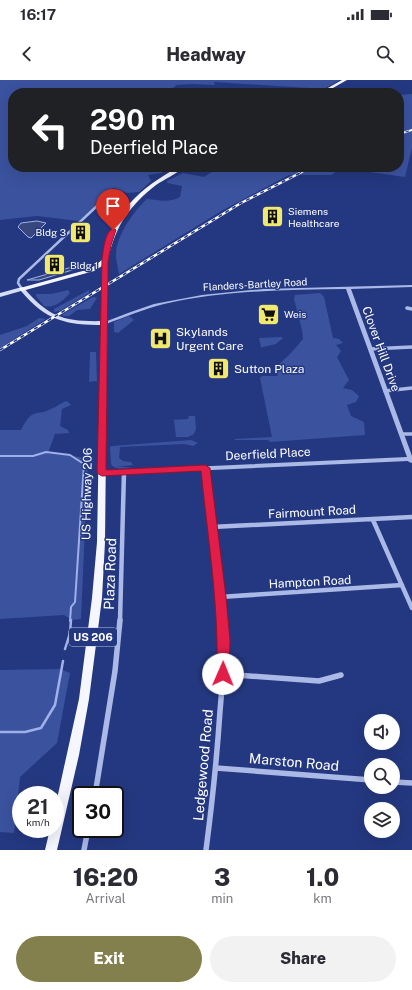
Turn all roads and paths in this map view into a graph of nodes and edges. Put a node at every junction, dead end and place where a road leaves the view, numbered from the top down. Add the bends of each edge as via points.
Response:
1 (345, 80) edge
2 (330, 88) edge
3 (174, 172) edge
4 (98, 206) dead end
5 (105, 261) junction
6 (412, 286) edge
7 (348, 288) junction
8 (22, 289) junction
9 (0, 295) edge
10 (407, 308) dead end
11 (412, 309) edge
12 (104, 323) junction
13 (412, 347) edge
14 (370, 349) junction
15 (412, 388) edge
16 (386, 391) junction
17 (401, 434) junction
18 (412, 434) edge
19 (411, 461) edge
20 (205, 468) junction
21 (124, 472) junction
22 (102, 473) junction
23 (412, 518) edge
24 (373, 520) junction
25 (212, 527) junction
26 (402, 585) junction
27 (220, 597) junction
28 (412, 608) edge
29 (223, 674) junction
30 (341, 675) dead end
31 (216, 768) junction
32 (364, 779) edge
33 (400, 782) edge
34 (412, 783) edge
35 (96, 786) edge
36 (86, 838) edge
37 (50, 850) edge
38 (84, 850) edge
39 (206, 850) edge

1 - 2 highway
3 - 5 highway, US Highway 206 / US 206 via 148,188 127,209 110,236
4 - 8 street via 20,278 18,283
5 - 8 highway via 92,270
5 - 12 highway, US Highway 206 / US 206
6 - 7 street, Flanders-Bartley Road
7 - 12 street, Flanders-Bartley Road via 193,297 152,306
7 - 14 street, Clover Hill Drive
8 - 9 main road
8 - 12 main road via 38,307 56,318 76,323
10 - 11 street
12 - 22 highway, US Highway 206 / US 206
13 - 14 street
14 - 16 street, Clover Hill Drive
15 - 16 street
16 - 17 street, Clover Hill Drive
17 - 18 street
17 - 19 street, Clover Hill Drive
19 - 20 street, Deerfield Place
20 - 21 street, Deerfield Place
20 - 25 street, Ledgewood Road
21 - 22 street, Deerfield Place
21 - 35 street, Plaza Road via 122,603 115,671
22 - 37 highway, US Highway 206 / US 206 via 99,571 90,658 73,754
23 - 24 street, Fairmount Road
24 - 25 street, Fairmount Road
24 - 26 street
25 - 27 street, Ledgewood Road
26 - 27 street, Hampton Road
26 - 28 street
27 - 29 street, Ledgewood Road via 224,640
29 - 30 street via 319,680
29 - 31 street, Ledgewood Road
31 - 32 street, Marston Road
31 - 39 street, Ledgewood Road
33 - 34 street
36 - 38 street

